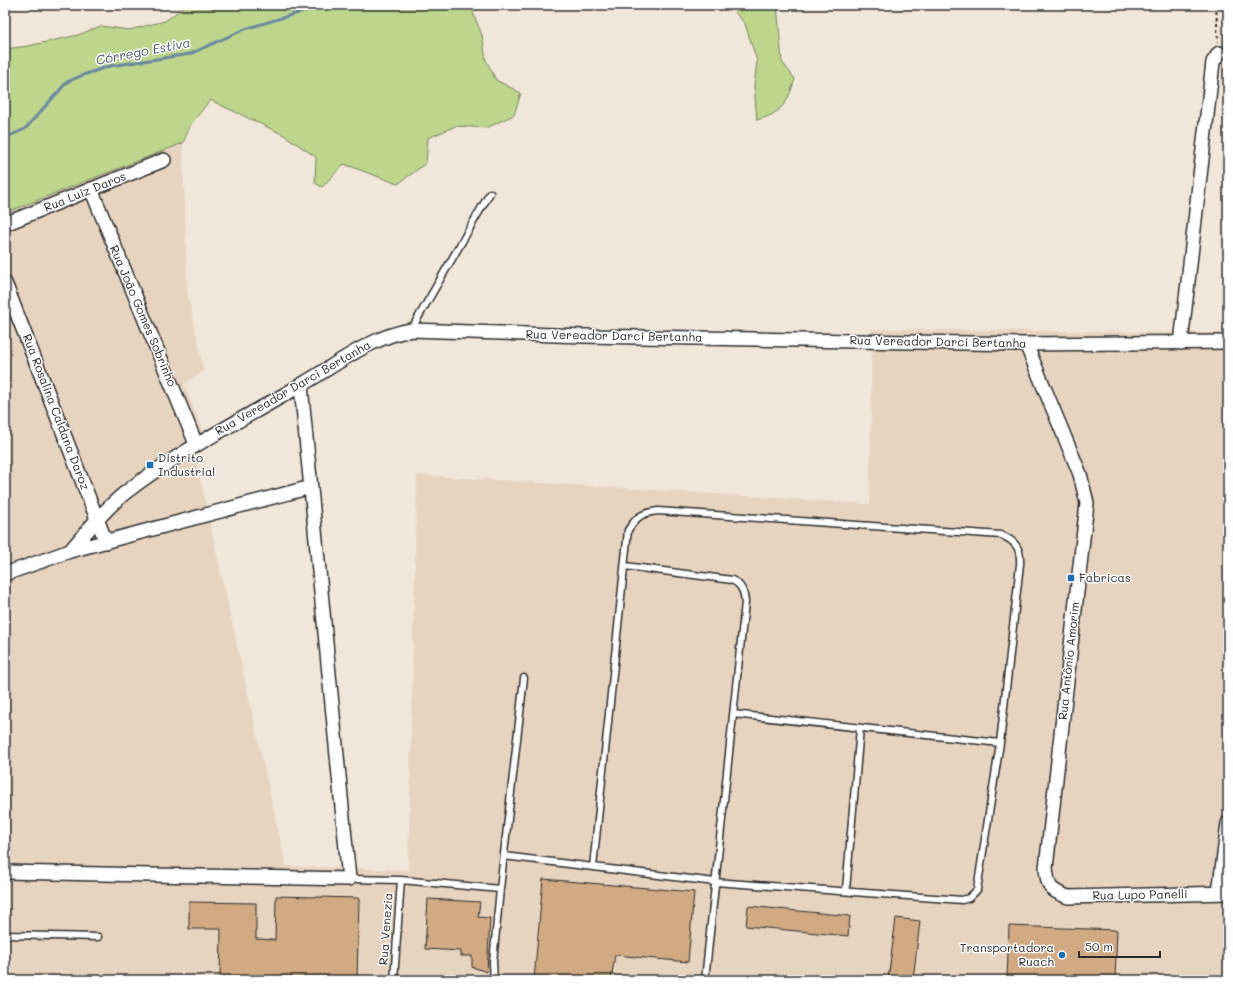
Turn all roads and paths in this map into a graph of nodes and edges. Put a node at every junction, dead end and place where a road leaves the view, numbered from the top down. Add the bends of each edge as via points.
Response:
1 (1216, 5) edge
2 (1223, 52) edge
3 (164, 160) dead end
4 (91, 190) junction
5 (490, 193) dead end
6 (5, 224) edge
7 (5, 283) edge
8 (411, 330) junction
9 (1181, 342) junction
10 (1228, 342) edge
11 (1026, 344) junction
12 (301, 386) junction
13 (196, 444) junction
14 (311, 487) junction
15 (97, 520) junction
16 (106, 542) junction
17 (70, 551) junction
18 (625, 566) junction
19 (5, 574) edge
20 (524, 678) dead end
21 (733, 714) junction
22 (860, 728) junction
23 (1000, 743) junction
24 (1228, 823) edge
25 (504, 856) junction
26 (593, 867) junction
27 (5, 872) edge
28 (349, 879) junction
29 (401, 880) junction
30 (715, 882) junction
31 (500, 889) junction
32 (846, 890) junction
33 (1054, 892) joint
34 (1224, 893) edge
35 (5, 935) edge
36 (98, 937) dead end
37 (394, 980) edge
38 (494, 980) edge
39 (705, 980) edge

1 - 2 path
2 - 9 street via 1213,62
3 - 4 street, Rua Luiz Daros
4 - 6 street, Rua Luiz Daros
4 - 13 street, Rua João Gomes Sobrinho
5 - 8 lane
7 - 15 street, Rua Rosalina Caldana Daroz
8 - 11 street, Rua Vereador Darci Bertanha
8 - 12 street, Rua Vereador Darci Bertanha via 393,333 378,340
9 - 10 street, Rua Vereador Darci Bertanha
9 - 11 street, Rua Vereador Darci Bertanha
11 - 33 street, Rua Antônio Amorim via 1080,474 1087,503 1046,868 1047,883
12 - 13 street, Rua Vereador Darci Bertanha
12 - 14 street
13 - 15 street, Rua Vereador Darci Bertanha via 125,493
14 - 16 street, Rua Vereador Darci Bertanha
14 - 28 street
15 - 16 street, Rua Rosalina Caldana Daroz
15 - 17 street, Rua Vereador Darci Bertanha
16 - 17 street, Rua Vereador Darci Bertanha
17 - 19 street, Rua Vereador Darci Bertanha
18 - 21 lane via 732,580 741,587 745,602
18 - 23 lane via 628,530 635,519 647,512 658,511 1001,535 1009,538 1017,545 1020,555
18 - 26 lane
20 - 25 lane
21 - 22 lane
21 - 30 lane
22 - 23 lane
22 - 32 lane
23 - 32 lane via 977,890 974,894 962,900
24 - 34 street
25 - 26 lane
25 - 31 lane
26 - 30 lane
27 - 28 street
28 - 29 lane
29 - 31 lane
29 - 37 lane, Rua Venezia
30 - 32 lane
30 - 39 lane
31 - 38 lane via 493,962
33 - 34 street, Rua Lupo Panelli via 1068,897
35 - 36 lane

